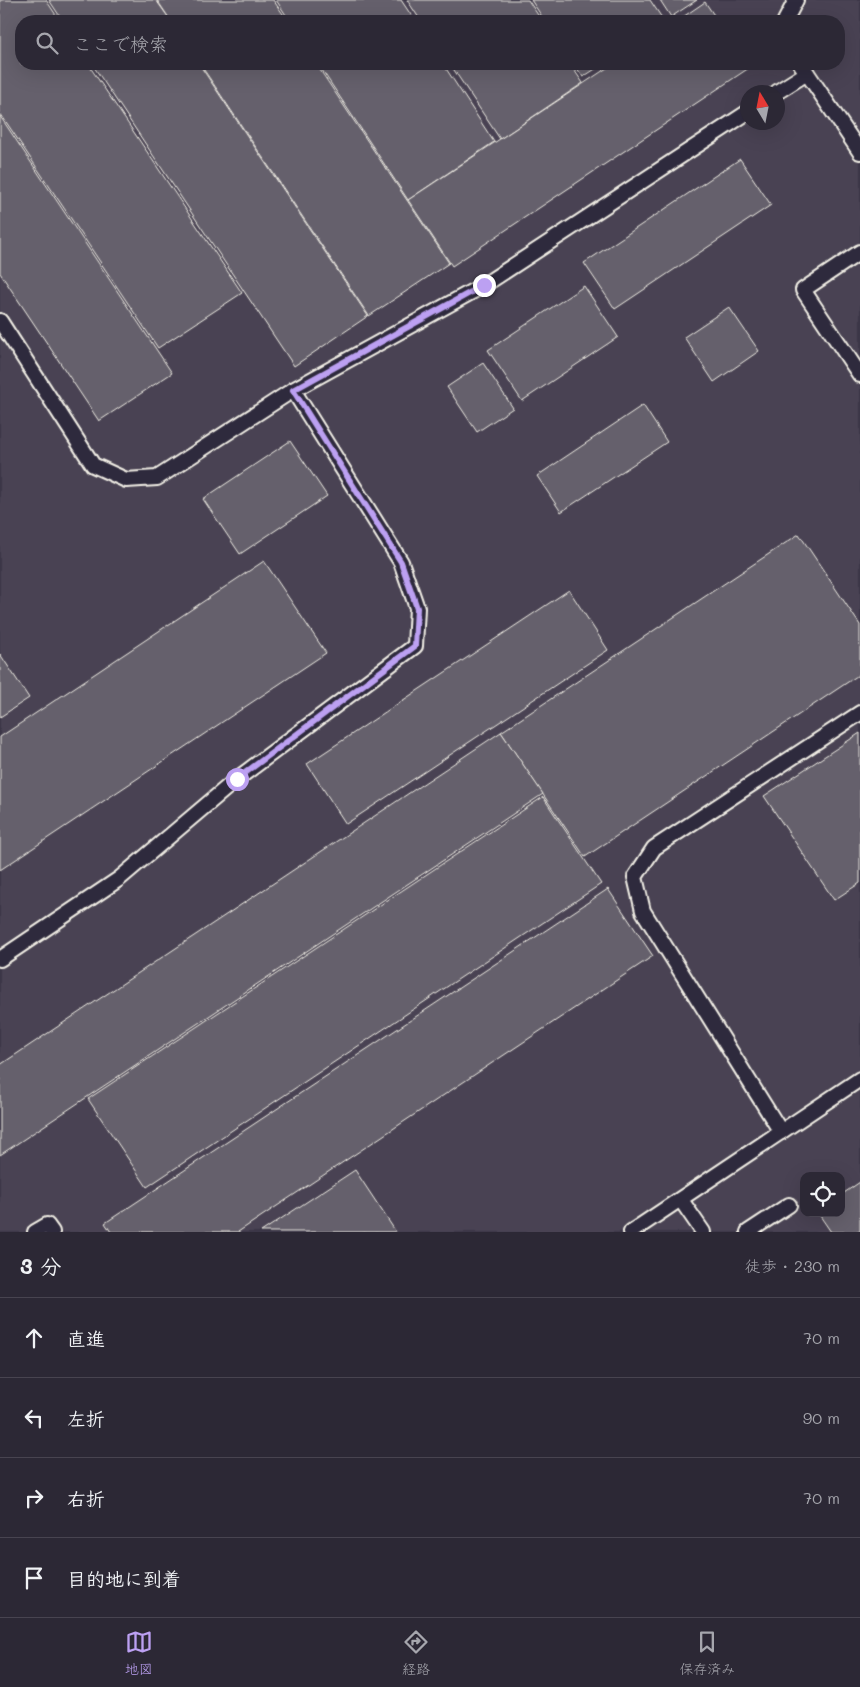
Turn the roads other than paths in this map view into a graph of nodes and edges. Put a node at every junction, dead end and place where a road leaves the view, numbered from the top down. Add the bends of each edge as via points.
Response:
1 (796, 0) edge
2 (788, 15) edge
3 (802, 70) edge
4 (805, 70) edge
5 (785, 85) edge
6 (740, 117) edge
7 (860, 152) edge
8 (860, 252) edge
9 (0, 321) edge
10 (860, 375) edge
11 (293, 390) junction
12 (860, 713) edge
13 (0, 959) edge
14 (860, 1079) edge
15 (781, 1132) junction
16 (681, 1200) junction
17 (789, 1205) dead end
18 (35, 1232) edge
19 (52, 1232) edge
20 (631, 1232) edge
21 (703, 1232) edge
22 (748, 1232) edge

1 - 2 lane
3 - 5 lane
4 - 7 lane
6 - 11 lane via 484,285
8 - 10 lane via 803,290
9 - 11 lane via 93,465 126,480 157,478
11 - 13 lane via 401,562 417,608 415,646 237,779 119,879
12 - 15 lane via 654,848 635,877 643,910
14 - 15 lane
15 - 16 lane
16 - 20 lane
16 - 21 lane
17 - 22 lane
18 - 19 lane via 47,1225

